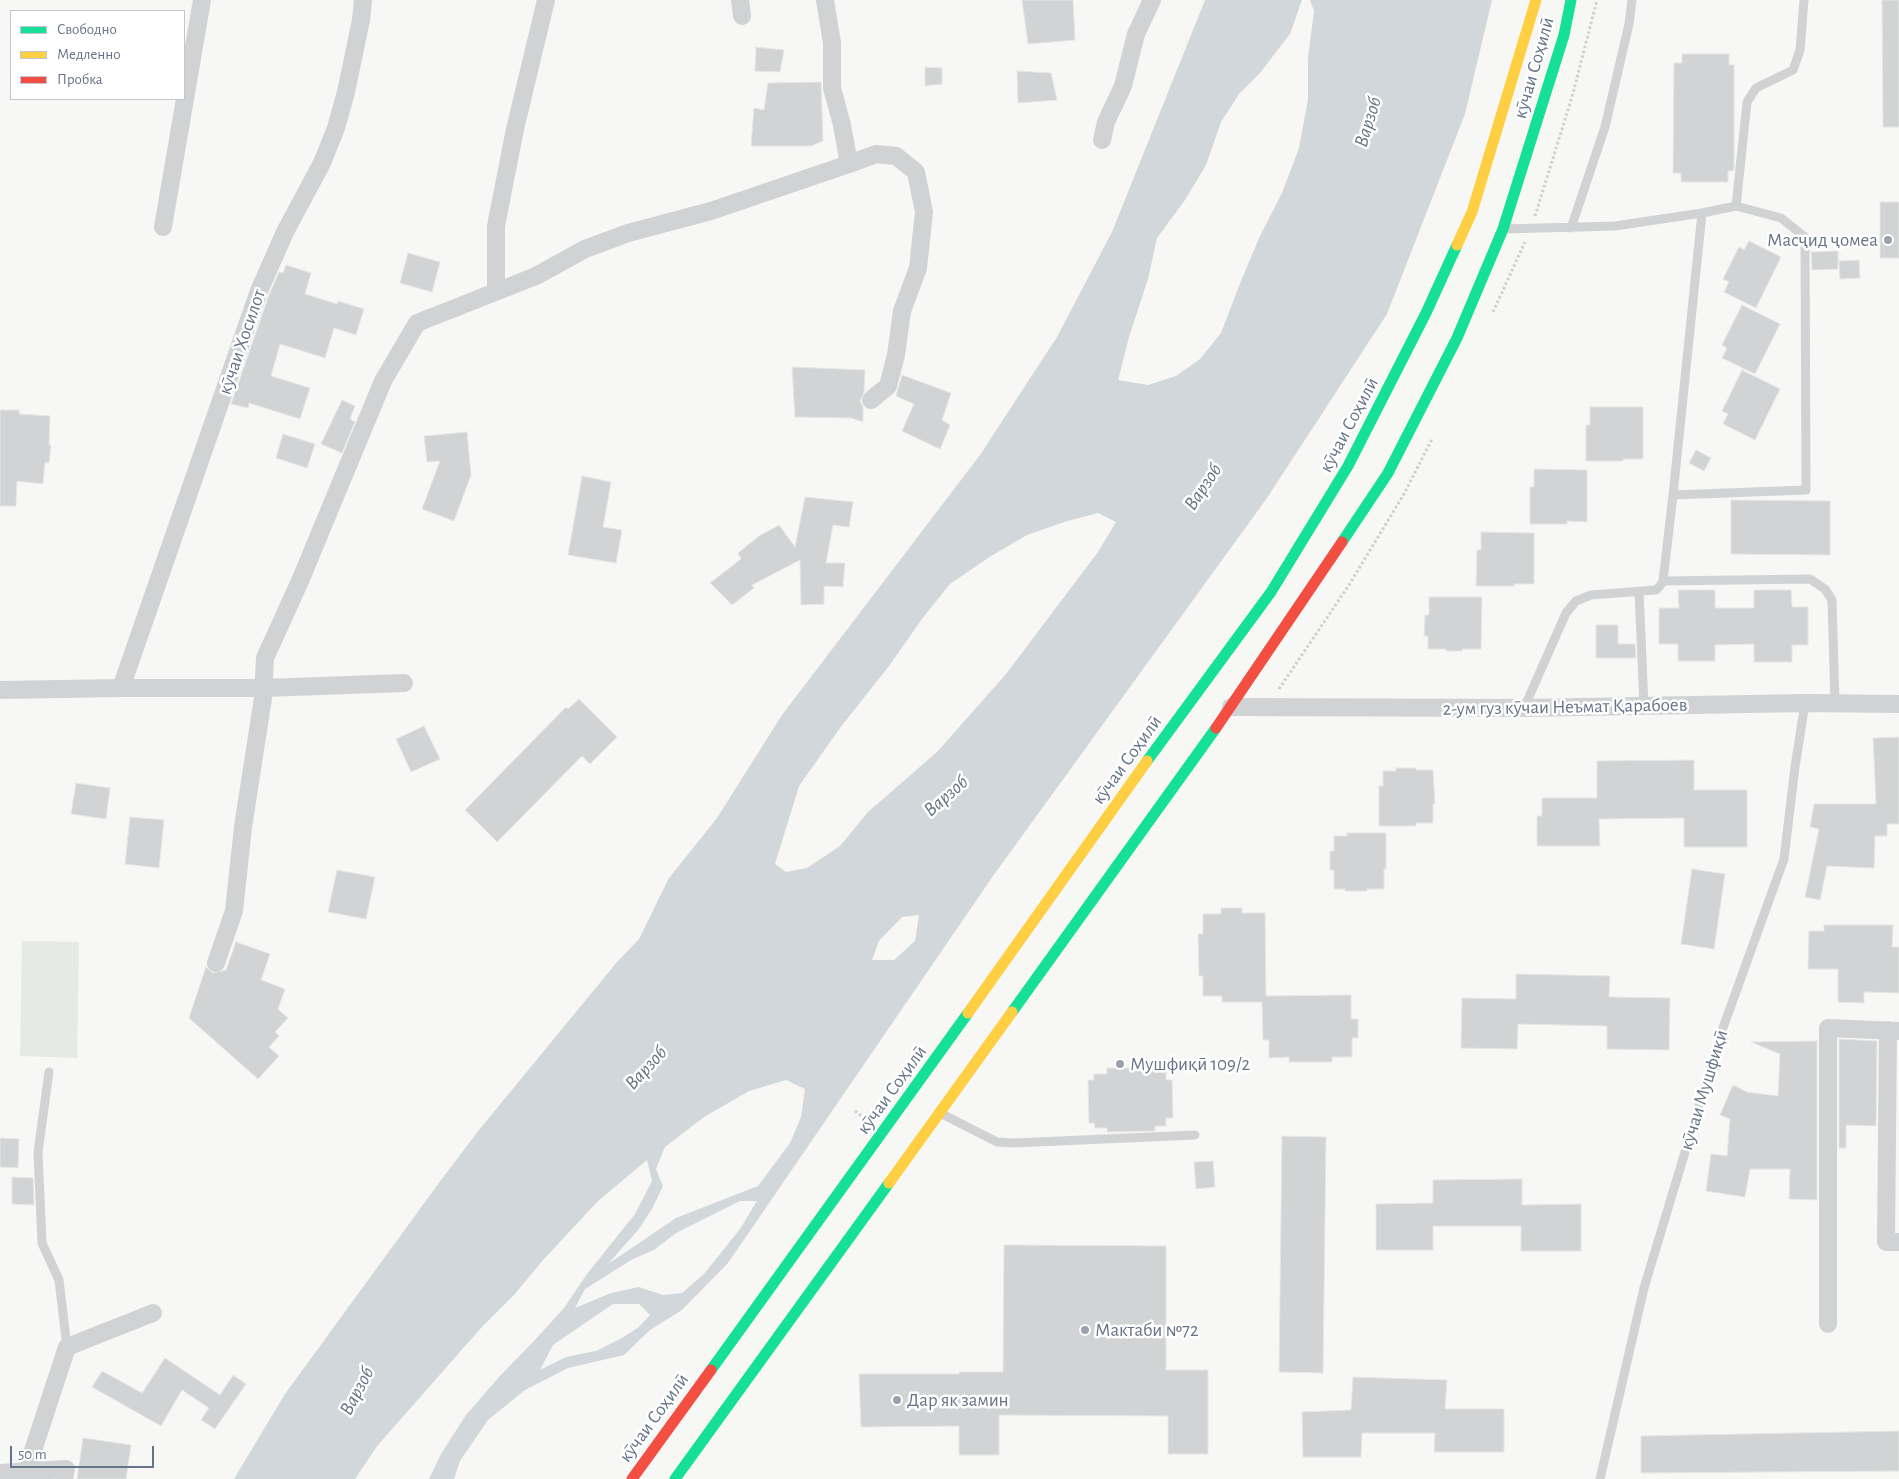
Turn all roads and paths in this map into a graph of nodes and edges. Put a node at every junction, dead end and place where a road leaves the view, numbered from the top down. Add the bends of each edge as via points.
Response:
1 (202, 0) edge
2 (363, 0) edge
3 (546, 0) edge
4 (825, 0) edge
5 (1152, 0) edge
6 (1536, 0) edge
7 (1571, 0) edge
8 (1632, 0) edge
9 (1804, 0) edge
10 (185, 99) edge
11 (185, 100) edge
12 (1102, 140) dead end
13 (849, 164) junction
14 (1736, 206) junction
15 (1702, 213) junction
16 (163, 227) dead end
17 (1571, 228) junction
18 (1503, 229) junction
19 (496, 291) junction
20 (871, 400) dead end
21 (1673, 495) junction
22 (1663, 581) junction
23 (1639, 591) junction
24 (404, 683) dead end
25 (121, 688) junction
26 (264, 688) junction
27 (0, 690) edge
28 (1805, 703) junction
29 (1835, 703) junction
30 (1899, 704) edge
31 (1644, 706) junction
32 (1231, 708) junction
33 (1524, 708) junction
34 (216, 964) dead end
35 (1893, 1030) edge
36 (49, 1072) dead end
37 (940, 1113) junction
38 (1195, 1135) dead end
39 (1899, 1242) edge
40 (153, 1313) dead end
41 (1828, 1324) dead end
42 (67, 1347) junction
43 (26, 1472) junction
44 (0, 1473) edge
45 (64, 1479) edge
46 (632, 1479) edge
47 (674, 1479) edge
48 (1600, 1479) edge

1 - 10 street
2 - 25 street, кӯчаи Хосилот via 336,128 259,291
3 - 19 street via 496,226
4 - 13 street via 832,43 832,88
5 - 12 street via 1136,34 1123,86 1106,122
6 - 46 main road, кӯчаи Соҳилӣ via 1472,212 1426,312 1348,466 1271,592
7 - 18 main road, кӯчаи Соҳилӣ via 1564,35
8 - 17 lane via 1605,127
9 - 14 lane via 1800,50 1793,70 1756,88 1746,102
11 - 16 street
13 - 19 street via 711,211 628,233 585,249 536,276
13 - 20 street via 876,154 896,156 916,172 924,212 918,268 902,311 888,386
14 - 15 lane
14 - 21 lane via 1781,218 1805,237 1806,490
15 - 17 lane via 1615,226
15 - 21 lane
17 - 18 lane
18 - 32 main road, кӯчаи Соҳилӣ via 1457,338 1388,472
19 - 26 street via 417,323 383,381 265,658
21 - 22 lane
22 - 23 lane via 1656,590
22 - 29 lane via 1810,579 1825,589 1832,600
23 - 31 lane
23 - 33 lane via 1592,595 1576,601 1566,613
24 - 26 street
25 - 26 street
25 - 27 street
26 - 34 street via 234,911
28 - 29 street, 2-ум гуз кӯчаи Неъмат Қарабоев
28 - 31 street, 2-ум гуз кӯчаи Неъмат Қарабоев
28 - 48 lane, кӯчаи Мушфиқӣ via 1784,858 1720,1036 1647,1279
29 - 30 street, 2-ум гуз кӯчаи Неъмат Қарабоев
31 - 33 street, 2-ум гуз кӯчаи Неъмат Қарабоев
32 - 33 street, 2-ум гуз кӯчаи Неъмат Қарабоев
32 - 37 main road, кӯчаи Соҳилӣ
35 - 39 street via 1886,1242
35 - 41 street via 1828,1028
36 - 42 lane via 38,1152 42,1244 59,1280
37 - 38 lane via 997,1142
37 - 47 main road, кӯчаи Соҳилӣ
40 - 42 street
42 - 43 street
43 - 44 street
43 - 45 street via 66,1469

